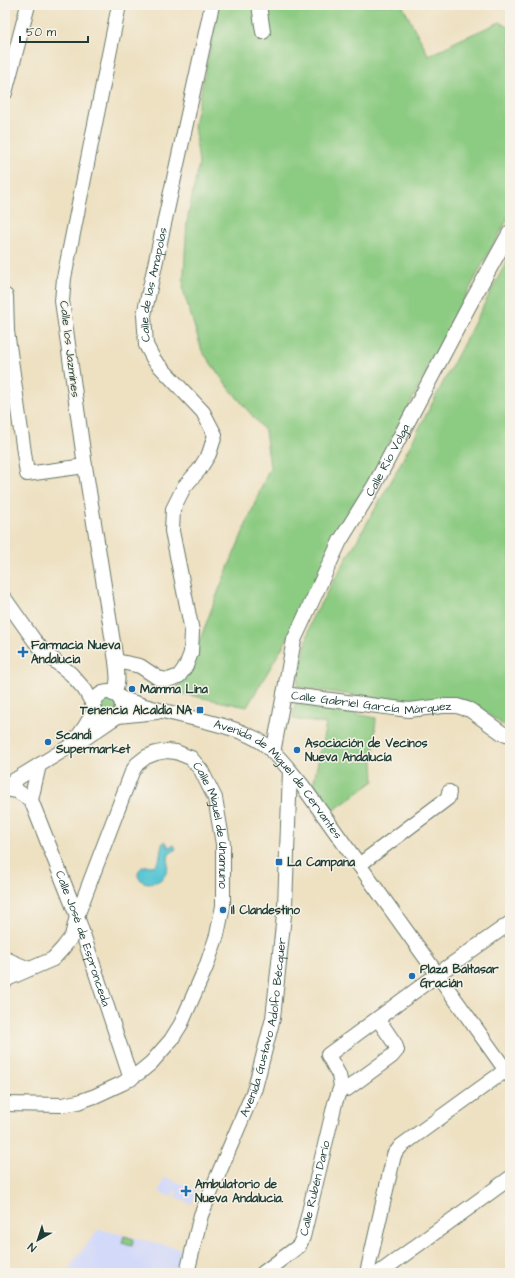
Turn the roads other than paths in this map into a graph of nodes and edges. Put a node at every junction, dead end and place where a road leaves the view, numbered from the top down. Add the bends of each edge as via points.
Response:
1 (28, 5) edge
2 (119, 5) edge
3 (212, 5) edge
4 (259, 5) edge
5 (263, 32) dead end
6 (5, 93) edge
7 (510, 232) edge
8 (6, 296) edge
9 (85, 466) junction
10 (5, 599) edge
11 (116, 661) junction
12 (71, 674) junction
13 (112, 694) junction
14 (284, 694) junction
15 (94, 708) junction
16 (161, 711) junction
17 (116, 718) junction
18 (510, 735) edge
19 (72, 745) junction
20 (273, 753) junction
21 (38, 765) junction
22 (290, 771) junction
23 (5, 788) edge
24 (449, 792) dead end
25 (31, 800) junction
26 (359, 865) junction
27 (77, 916) junction
28 (510, 923) edge
29 (5, 958) edge
30 (29, 969) junction
31 (438, 974) junction
32 (5, 982) edge
33 (378, 1019) junction
34 (508, 1073) edge
35 (131, 1078) junction
36 (340, 1086) junction
37 (5, 1104) edge
38 (510, 1178) edge
39 (187, 1273) edge
40 (262, 1273) edge
41 (367, 1273) edge
42 (379, 1273) edge

1 - 6 street
2 - 9 street, Calle los Jazmines via 64,278 62,301
3 - 11 street, Calle de las Amapolas via 144,315 146,345 154,360 203,412 216,435 209,454 184,487 174,509 172,531 192,631 191,653 179,676 168,680 158,678 140,666
4 - 5 street
7 - 14 street, Calle Río Volga via 374,486 340,540 294,640
8 - 9 street via 8,331 27,474
9 - 11 street, Calle los Jazmines
10 - 12 street, Avenida de Miguel de Cervantes via 45,653
11 - 13 street, Calle los Jazmines via 118,683
12 - 13 street, Avenida de Miguel de Cervantes
12 - 15 street, Avenida de Miguel de Cervantes via 85,690
13 - 15 street via 97,698
13 - 16 street, Avenida de Miguel de Cervantes
13 - 17 street via 120,700 122,709
14 - 18 street, Calle Gabriel García Márquez via 409,710 456,706 470,710 502,733
14 - 20 street, Calle Gabriel García Márquez
15 - 17 street via 101,718
15 - 19 street
16 - 17 street, Avenida de Miguel de Cervantes
16 - 20 street, Avenida de Miguel de Cervantes via 242,732 263,743
17 - 19 street
19 - 21 street
20 - 22 street, Avenida de Miguel de Cervantes
21 - 23 street
21 - 25 street
22 - 26 street, Avenida de Miguel de Cervantes
22 - 39 street, Avenida Gustavo Adolfo Bécquer via 285,906 273,1018 255,1088 202,1215
23 - 25 street via 17,791
24 - 26 street via 448,798
25 - 27 street, Calle José de Espronceda
26 - 31 street, Avenida de Miguel de Cervantes
27 - 30 street, Calle Miguel de Unamuno via 72,936 63,948 53,959
27 - 35 street, Calle José de Espronceda
27 - 35 street, Calle Miguel de Unamuno via 137,764 156,753 167,751 191,758 201,770 215,798 224,844 223,906 218,935 181,1024 151,1064
28 - 31 street
29 - 30 street
30 - 32 street, Calle Miguel de Unamuno
31 - 33 street
31 - 34 street, Avenida de Miguel de Cervantes
33 - 36 street via 328,1055 338,1075
33 - 36 street via 395,1044 396,1050 392,1056 347,1089
34 - 41 street via 401,1146 394,1155
35 - 37 street, Calle Miguel de Unamuno via 78,1102 62,1105
36 - 40 street, Calle Rubén Darío via 303,1237 299,1246
38 - 42 street

